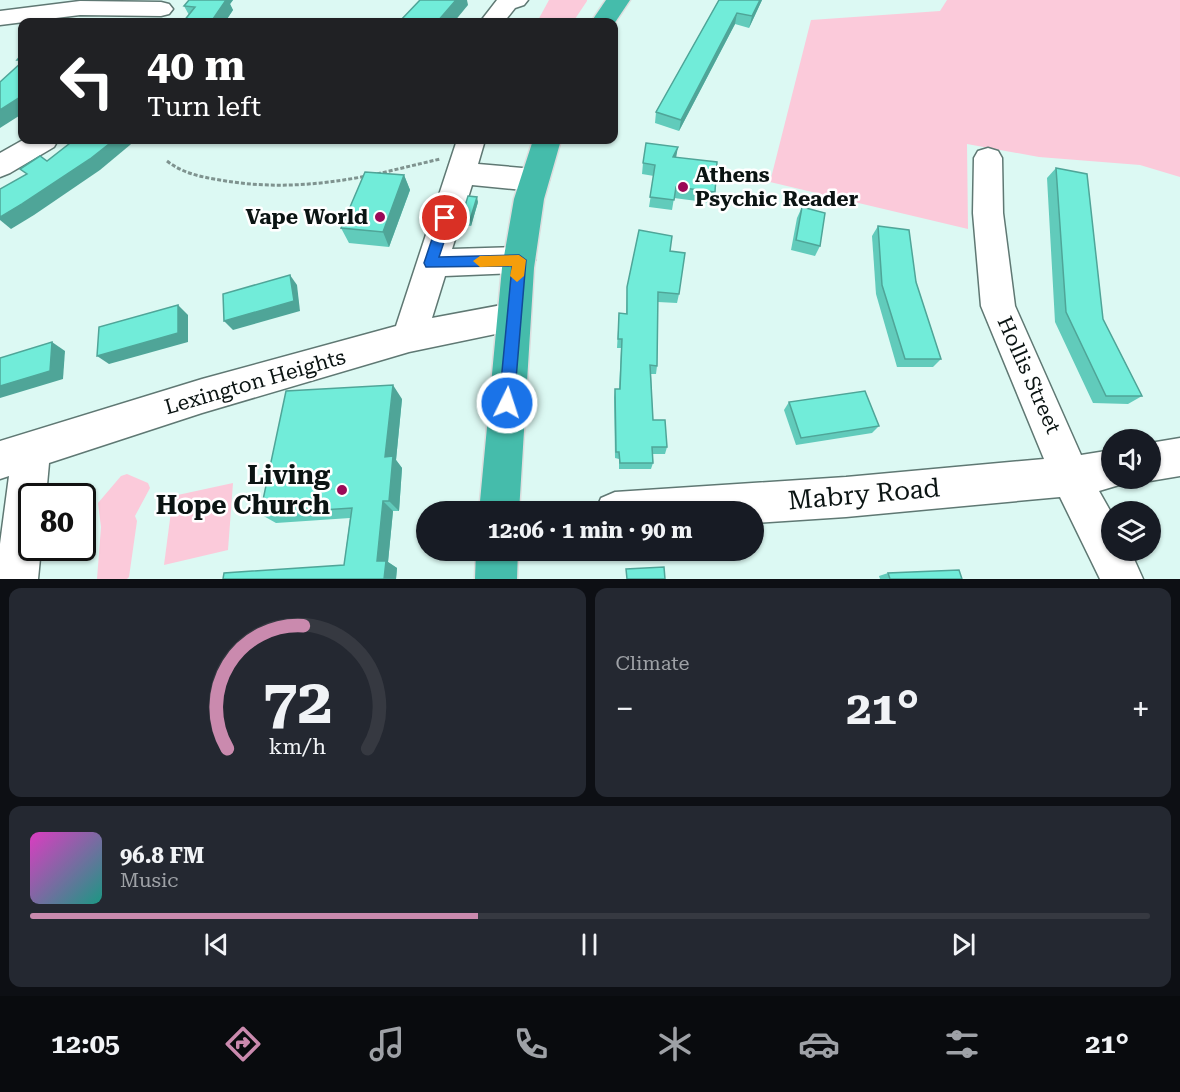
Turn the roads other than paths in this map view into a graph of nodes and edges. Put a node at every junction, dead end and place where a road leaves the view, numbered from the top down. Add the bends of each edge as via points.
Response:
1 (618, 0) edge
2 (528, 5) edge
3 (162, 8) edge
4 (0, 18) edge
5 (495, 18) edge
6 (606, 18) edge
7 (37, 144) edge
8 (546, 144) edge
9 (465, 156) edge
10 (988, 158) dead end
11 (0, 166) edge
12 (534, 180) junction
13 (519, 260) junction
14 (431, 263) junction
15 (512, 318) junction
16 (409, 337) junction
17 (15, 455) edge
18 (1180, 457) edge
19 (1161, 460) edge
20 (1101, 471) edge
21 (1071, 476) junction
22 (500, 501) edge
23 (764, 502) edge
24 (497, 561) edge
25 (17, 579) edge
26 (496, 579) edge
27 (1122, 579) edge

1 - 6 highway
2 - 5 street via 507,3
3 - 4 street via 80,8
7 - 11 street
8 - 12 highway
9 - 12 street
9 - 14 street
10 - 21 street, Hollis Street via 988,213 998,306
12 - 13 highway
13 - 14 street
13 - 15 highway
14 - 16 street
15 - 16 street, Lexington Heights
15 - 22 highway
16 - 17 street, Lexington Heights
17 - 25 street via 24,513
18 - 19 street
20 - 21 street, Mabry Road
21 - 23 street, Mabry Road
21 - 27 street, Hollis Street
24 - 26 highway

